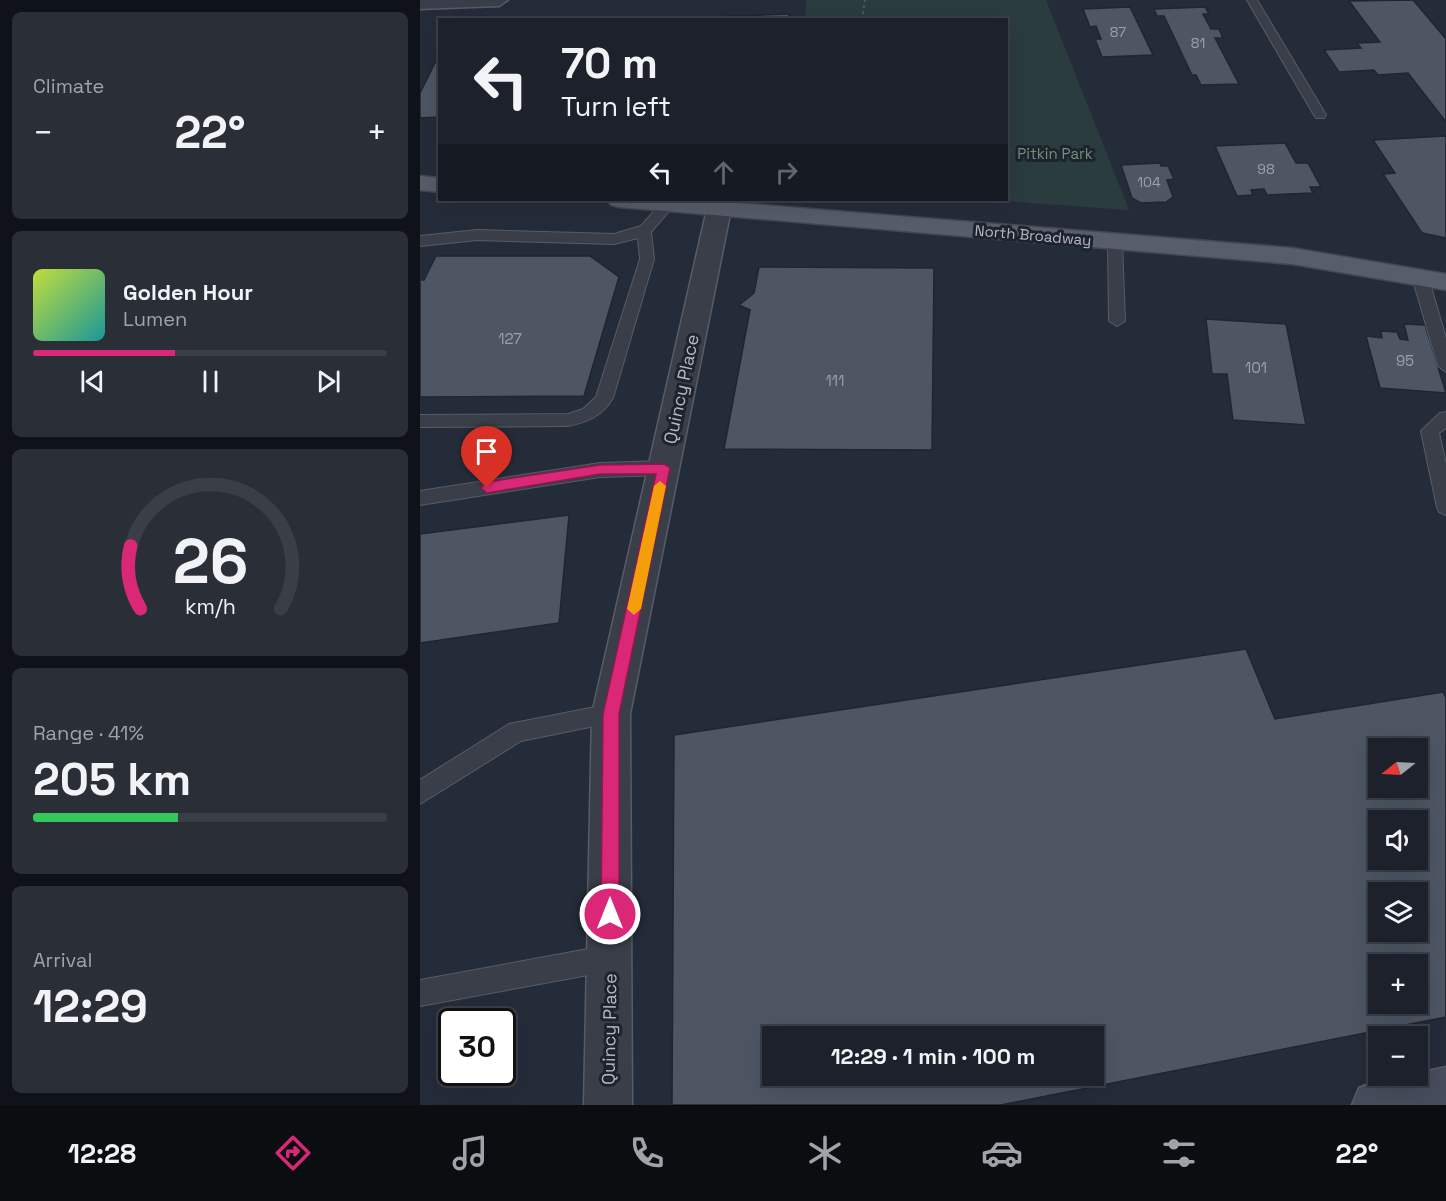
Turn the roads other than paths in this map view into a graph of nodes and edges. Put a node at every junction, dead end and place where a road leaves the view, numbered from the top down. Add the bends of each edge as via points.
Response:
1 (499, 0) edge
2 (1252, 0) edge
3 (420, 3) edge
4 (1320, 115) dead end
5 (420, 183) edge
6 (438, 184) edge
7 (631, 201) edge
8 (668, 204) junction
9 (719, 209) junction
10 (645, 232) junction
11 (420, 241) edge
12 (1115, 242) junction
13 (1420, 277) junction
14 (1446, 282) edge
15 (1117, 321) dead end
16 (1446, 366) edge
17 (1446, 418) edge
18 (420, 421) edge
19 (664, 468) junction
20 (420, 498) edge
21 (1446, 507) edge
22 (611, 714) junction
23 (420, 793) edge
24 (610, 958) junction
25 (420, 993) edge
26 (1446, 1091) edge
27 (608, 1105) edge
28 (1376, 1105) edge

1 - 3 street
2 - 4 lane
5 - 6 main road
7 - 8 main road, North Broadway
8 - 9 main road, North Broadway
8 - 10 lane
9 - 12 main road, North Broadway
9 - 19 street, Quincy Place
10 - 11 lane via 614,239 477,235
10 - 18 lane via 647,259 604,398 597,409 568,420
12 - 13 main road, North Broadway via 1292,256
12 - 15 lane
13 - 14 main road, North Broadway
13 - 16 lane
17 - 21 lane via 1430,431
19 - 20 lane via 600,470
19 - 22 street, Quincy Place
22 - 23 lane via 517,731
22 - 24 street, Quincy Place
24 - 25 lane
24 - 27 street, Quincy Place
26 - 28 street

